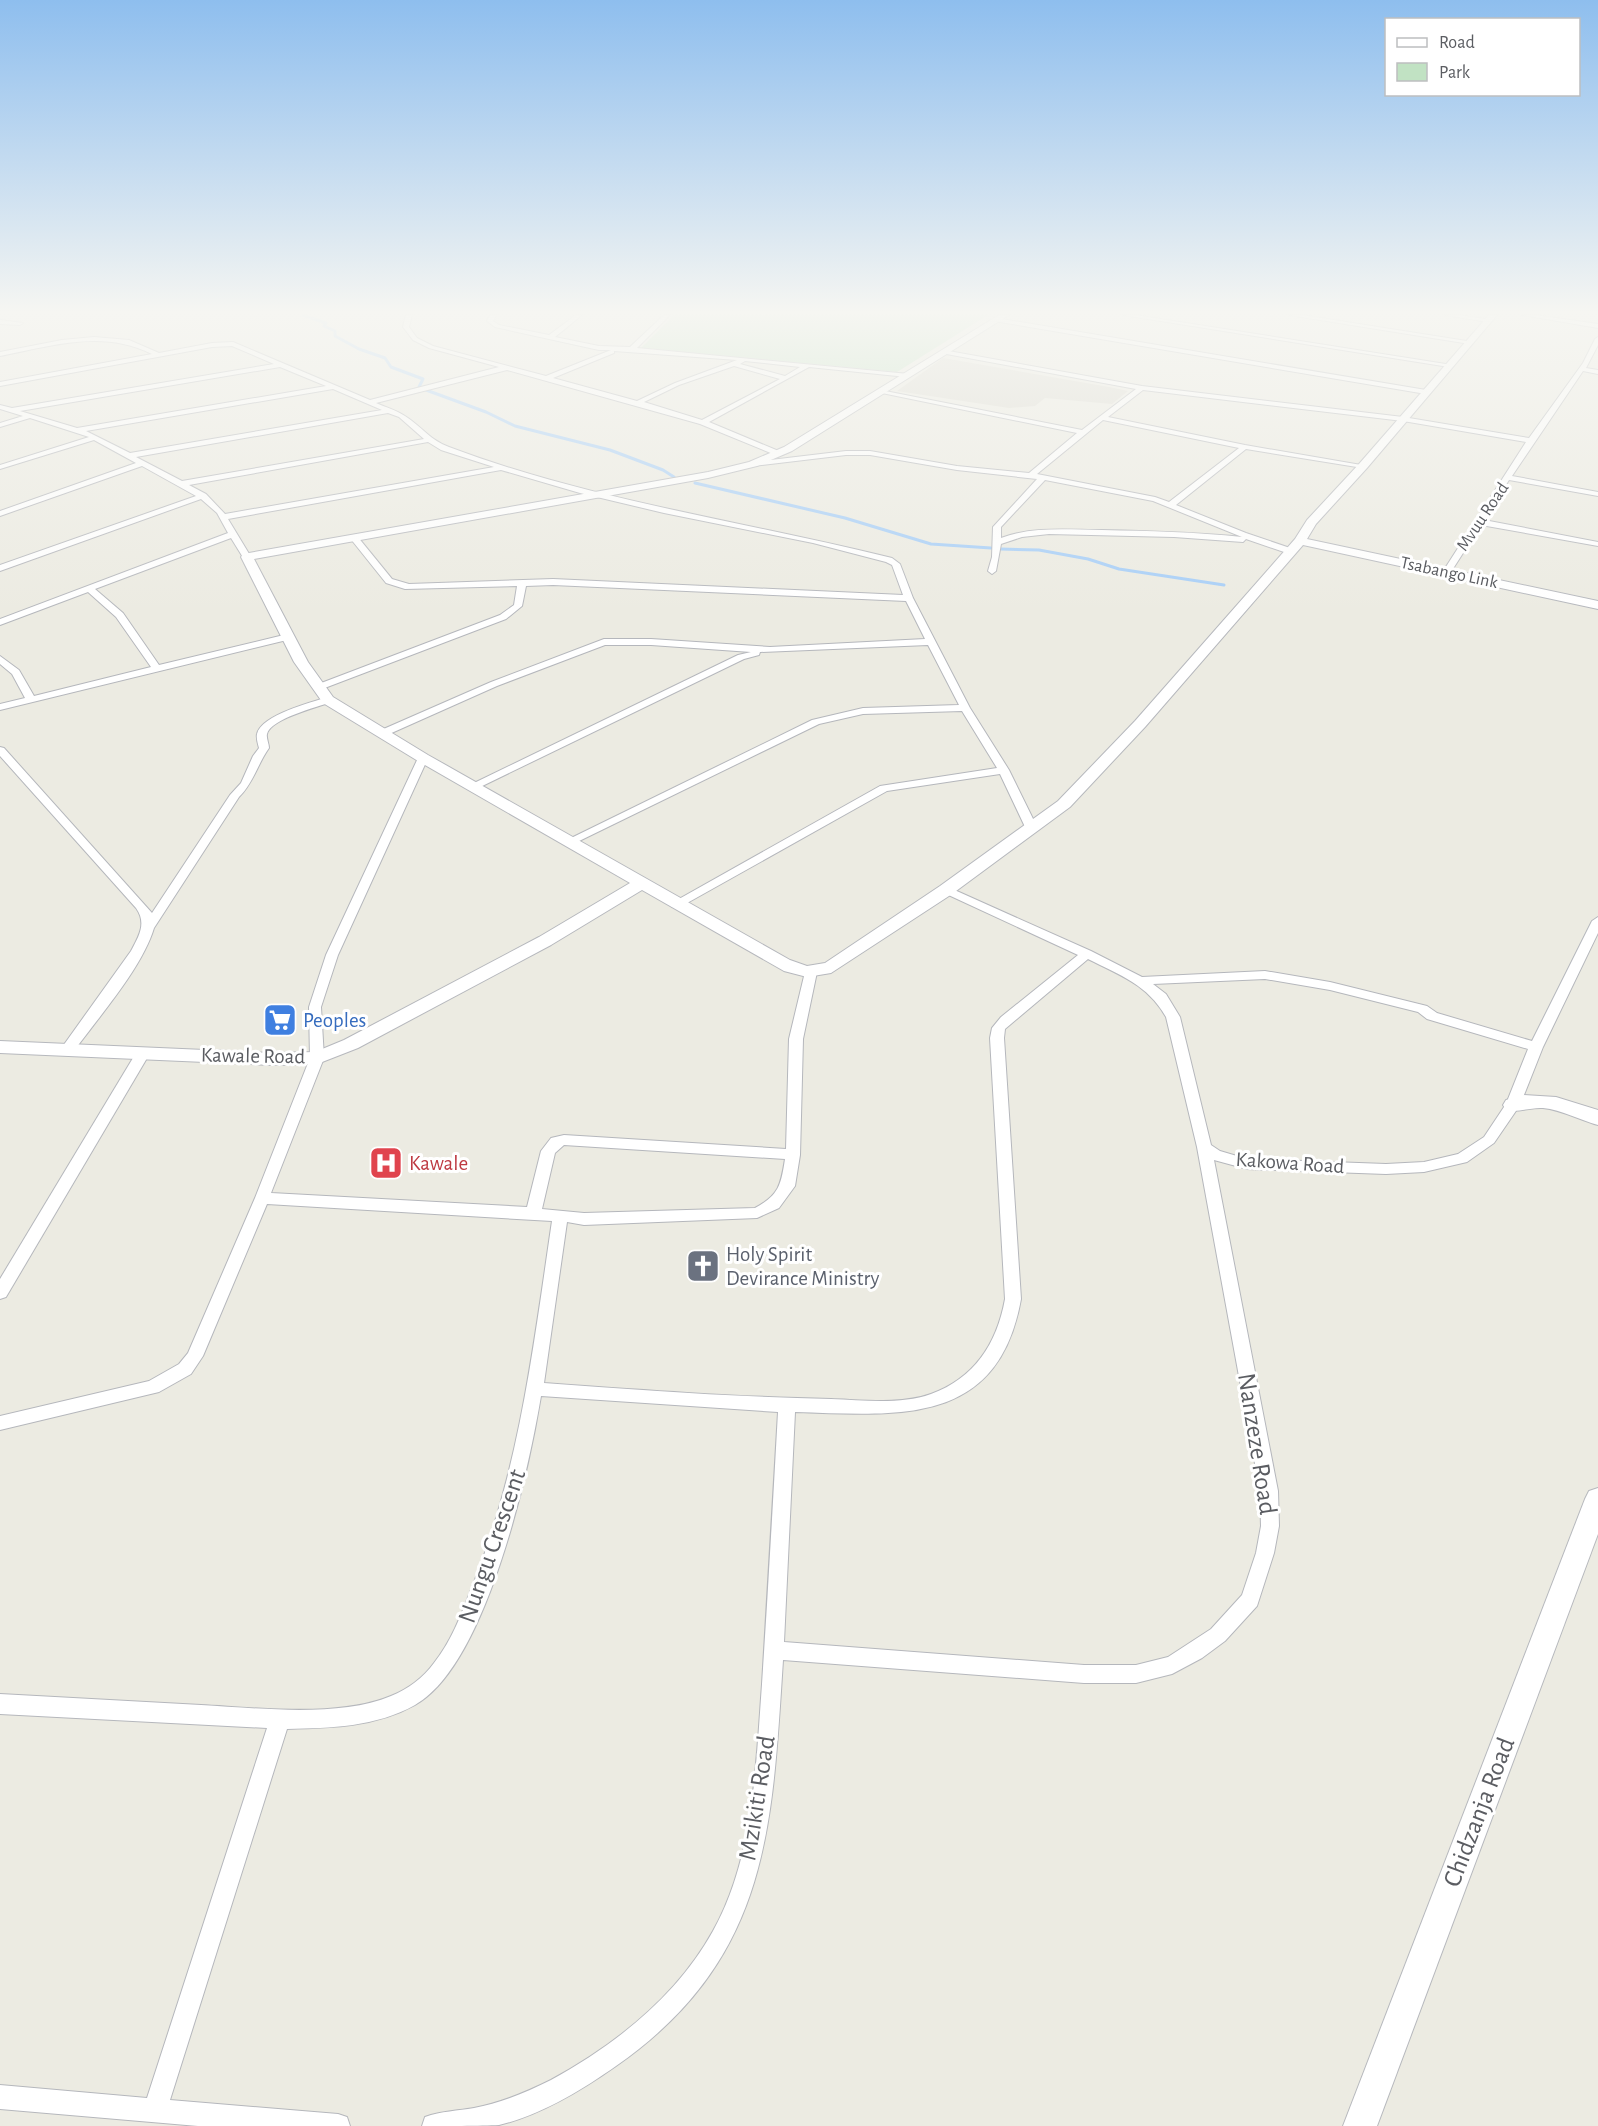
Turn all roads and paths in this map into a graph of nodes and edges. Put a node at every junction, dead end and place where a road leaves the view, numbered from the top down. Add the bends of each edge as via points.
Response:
1 (25, 414) edge
2 (172, 414) edge
3 (370, 414) edge
4 (395, 414) edge
5 (674, 414) edge
6 (719, 414) edge
7 (843, 414) edge
8 (993, 414) edge
9 (1108, 414) edge
10 (1363, 414) edge
11 (1407, 414) edge
12 (1550, 414) edge
13 (31, 416) junction
14 (1103, 418) junction
15 (1403, 419) junction
16 (703, 423) junction
17 (0, 425) edge
18 (78, 430) junction
19 (1083, 432) junction
20 (94, 438) junction
21 (429, 440) junction
22 (1531, 441) junction
23 (1245, 447) junction
24 (778, 454) junction
25 (127, 456) junction
26 (142, 463) junction
27 (753, 464) junction
28 (1363, 466) junction
29 (0, 467) edge
30 (503, 468) junction
31 (1030, 475) junction
32 (1042, 477) junction
33 (1509, 478) junction
34 (181, 484) junction
35 (1598, 494) edge
36 (600, 495) junction
37 (203, 496) junction
38 (1172, 504) junction
39 (0, 514) edge
40 (222, 517) junction
41 (1479, 522) junction
42 (233, 534) junction
43 (354, 538) junction
44 (996, 543) junction
45 (1598, 544) edge
46 (1288, 546) junction
47 (247, 557) junction
48 (0, 568) edge
49 (992, 571) dead end
50 (1446, 573) junction
51 (522, 583) junction
52 (89, 589) junction
53 (909, 598) junction
54 (1598, 605) edge
55 (0, 622) edge
56 (288, 637) junction
57 (931, 642) junction
58 (770, 650) junction
59 (0, 659) edge
60 (157, 670) junction
61 (319, 687) junction
62 (31, 700) junction
63 (328, 700) junction
64 (0, 707) edge
65 (965, 708) junction
66 (383, 733) junction
67 (0, 750) edge
68 (423, 758) junction
69 (1004, 770) junction
70 (474, 787) junction
71 (1032, 829) junction
72 (569, 842) junction
73 (641, 884) junction
74 (946, 890) junction
75 (676, 904) junction
76 (1598, 921) edge
77 (148, 927) junction
78 (1088, 954) junction
79 (811, 972) junction
80 (1140, 981) junction
81 (0, 1047) edge
82 (1536, 1047) junction
83 (68, 1050) junction
84 (143, 1053) junction
85 (317, 1058) junction
86 (1513, 1105) junction
87 (1598, 1118) edge
88 (1204, 1147) junction
89 (793, 1155) junction
90 (262, 1198) junction
91 (533, 1213) junction
92 (560, 1217) junction
93 (0, 1293) edge
94 (535, 1389) junction
95 (787, 1405) junction
96 (0, 1423) edge
97 (1598, 1499) edge
98 (774, 1650) junction
99 (0, 1704) edge
100 (280, 1719) junction
101 (0, 2097) edge
102 (155, 2109) junction
103 (338, 2126) edge
104 (434, 2126) edge
105 (1360, 2126) edge

1 - 13 street
2 - 18 street
3 - 25 street
4 - 21 street via 411,422
5 - 16 street
6 - 16 street
7 - 24 street
8 - 19 street
9 - 14 street
10 - 15 street
11 - 15 street
12 - 22 street, Mvuu Road
13 - 17 street
13 - 18 street
14 - 19 street
14 - 23 street
15 - 22 street
15 - 28 street
16 - 24 street
18 - 20 street
19 - 31 street
20 - 25 street
20 - 29 street
21 - 30 street via 458,455
21 - 34 street
22 - 33 street, Mvuu Road
23 - 28 street
23 - 38 street
24 - 27 street
25 - 26 street
26 - 34 street
26 - 39 street
27 - 31 street via 864,452 957,468
27 - 36 street
28 - 46 street
30 - 36 street
30 - 40 street
31 - 32 street
32 - 38 street via 1120,490
32 - 44 street via 1000,522
33 - 35 street
33 - 41 street, Mvuu Road
34 - 37 street
36 - 43 street
36 - 53 street via 889,560 896,564
37 - 40 street
37 - 48 street
38 - 46 street via 1243,535
40 - 42 street
41 - 45 street
41 - 50 street, Mvuu Road
42 - 47 street
42 - 52 street
43 - 47 street
43 - 51 street via 377,569 395,584 421,588
44 - 46 street via 1028,533 1078,533 1198,535
44 - 49 street
46 - 50 street, Tsabango Link
46 - 71 street via 1132,732 1064,804
47 - 56 street
50 - 54 street, Tsabango Link
51 - 53 street
51 - 61 street via 518,606 503,617
52 - 55 street
52 - 60 street via 132,627
53 - 57 street
56 - 60 street
56 - 61 street
57 - 58 street
57 - 65 street
58 - 66 street via 604,642 494,684
58 - 70 street via 741,657
59 - 62 street via 16,672
60 - 62 street
61 - 63 street
62 - 64 street
63 - 66 street
63 - 77 street via 266,726 262,736 264,748 251,775
65 - 69 street
65 - 72 street via 863,711 816,722
66 - 68 street
67 - 77 street via 140,904
68 - 70 street
68 - 85 street via 332,956 315,1007
69 - 71 street
69 - 75 street via 884,788
70 - 72 street
71 - 74 street
72 - 73 street
73 - 75 street
73 - 85 street, Kawale Road via 456,989
74 - 78 street
74 - 79 street via 831,967
75 - 79 street via 784,964
76 - 82 street, Kakowa Road
77 - 83 street via 135,955
78 - 80 street
78 - 95 street via 999,1028 1013,1275 1010,1323 1002,1343 983,1369 933,1401 881,1406
79 - 89 street via 796,1039
80 - 82 street via 1265,975 1330,986 1422,1009 1432,1016
80 - 88 street via 1161,998 1173,1017
81 - 83 street, Kawale Road
82 - 86 street, Kakowa Road
83 - 84 street, Kawale Road
84 - 85 street, Kawale Road
84 - 93 street
85 - 90 street
86 - 87 street via 1542,1100
86 - 88 street, Kakowa Road via 1489,1140 1476,1150 1462,1158 1424,1167 1247,1164 1215,1155
88 - 98 street, Nanzeze Road via 1269,1491 1267,1544 1250,1600 1218,1635 1195,1652 1172,1665 1136,1674 1084,1674
89 - 91 street via 564,1140 548,1151
89 - 92 street via 783,1195 757,1213
90 - 91 street
90 - 96 street via 206,1335 185,1369 153,1387
91 - 92 street
92 - 94 street, Nungu Crescent
94 - 95 street
94 - 100 street, Nungu Crescent via 521,1463 486,1578 446,1663 424,1687 400,1703 367,1713
95 - 98 street, Mzikiti Road
97 - 105 street, Chidzanja Road
98 - 104 street, Mzikiti Road via 764,1777 752,1855 722,1936 701,1970 646,2030 573,2081 525,2105
99 - 100 street, Nungu Crescent
100 - 102 street
101 - 102 street
102 - 103 street

